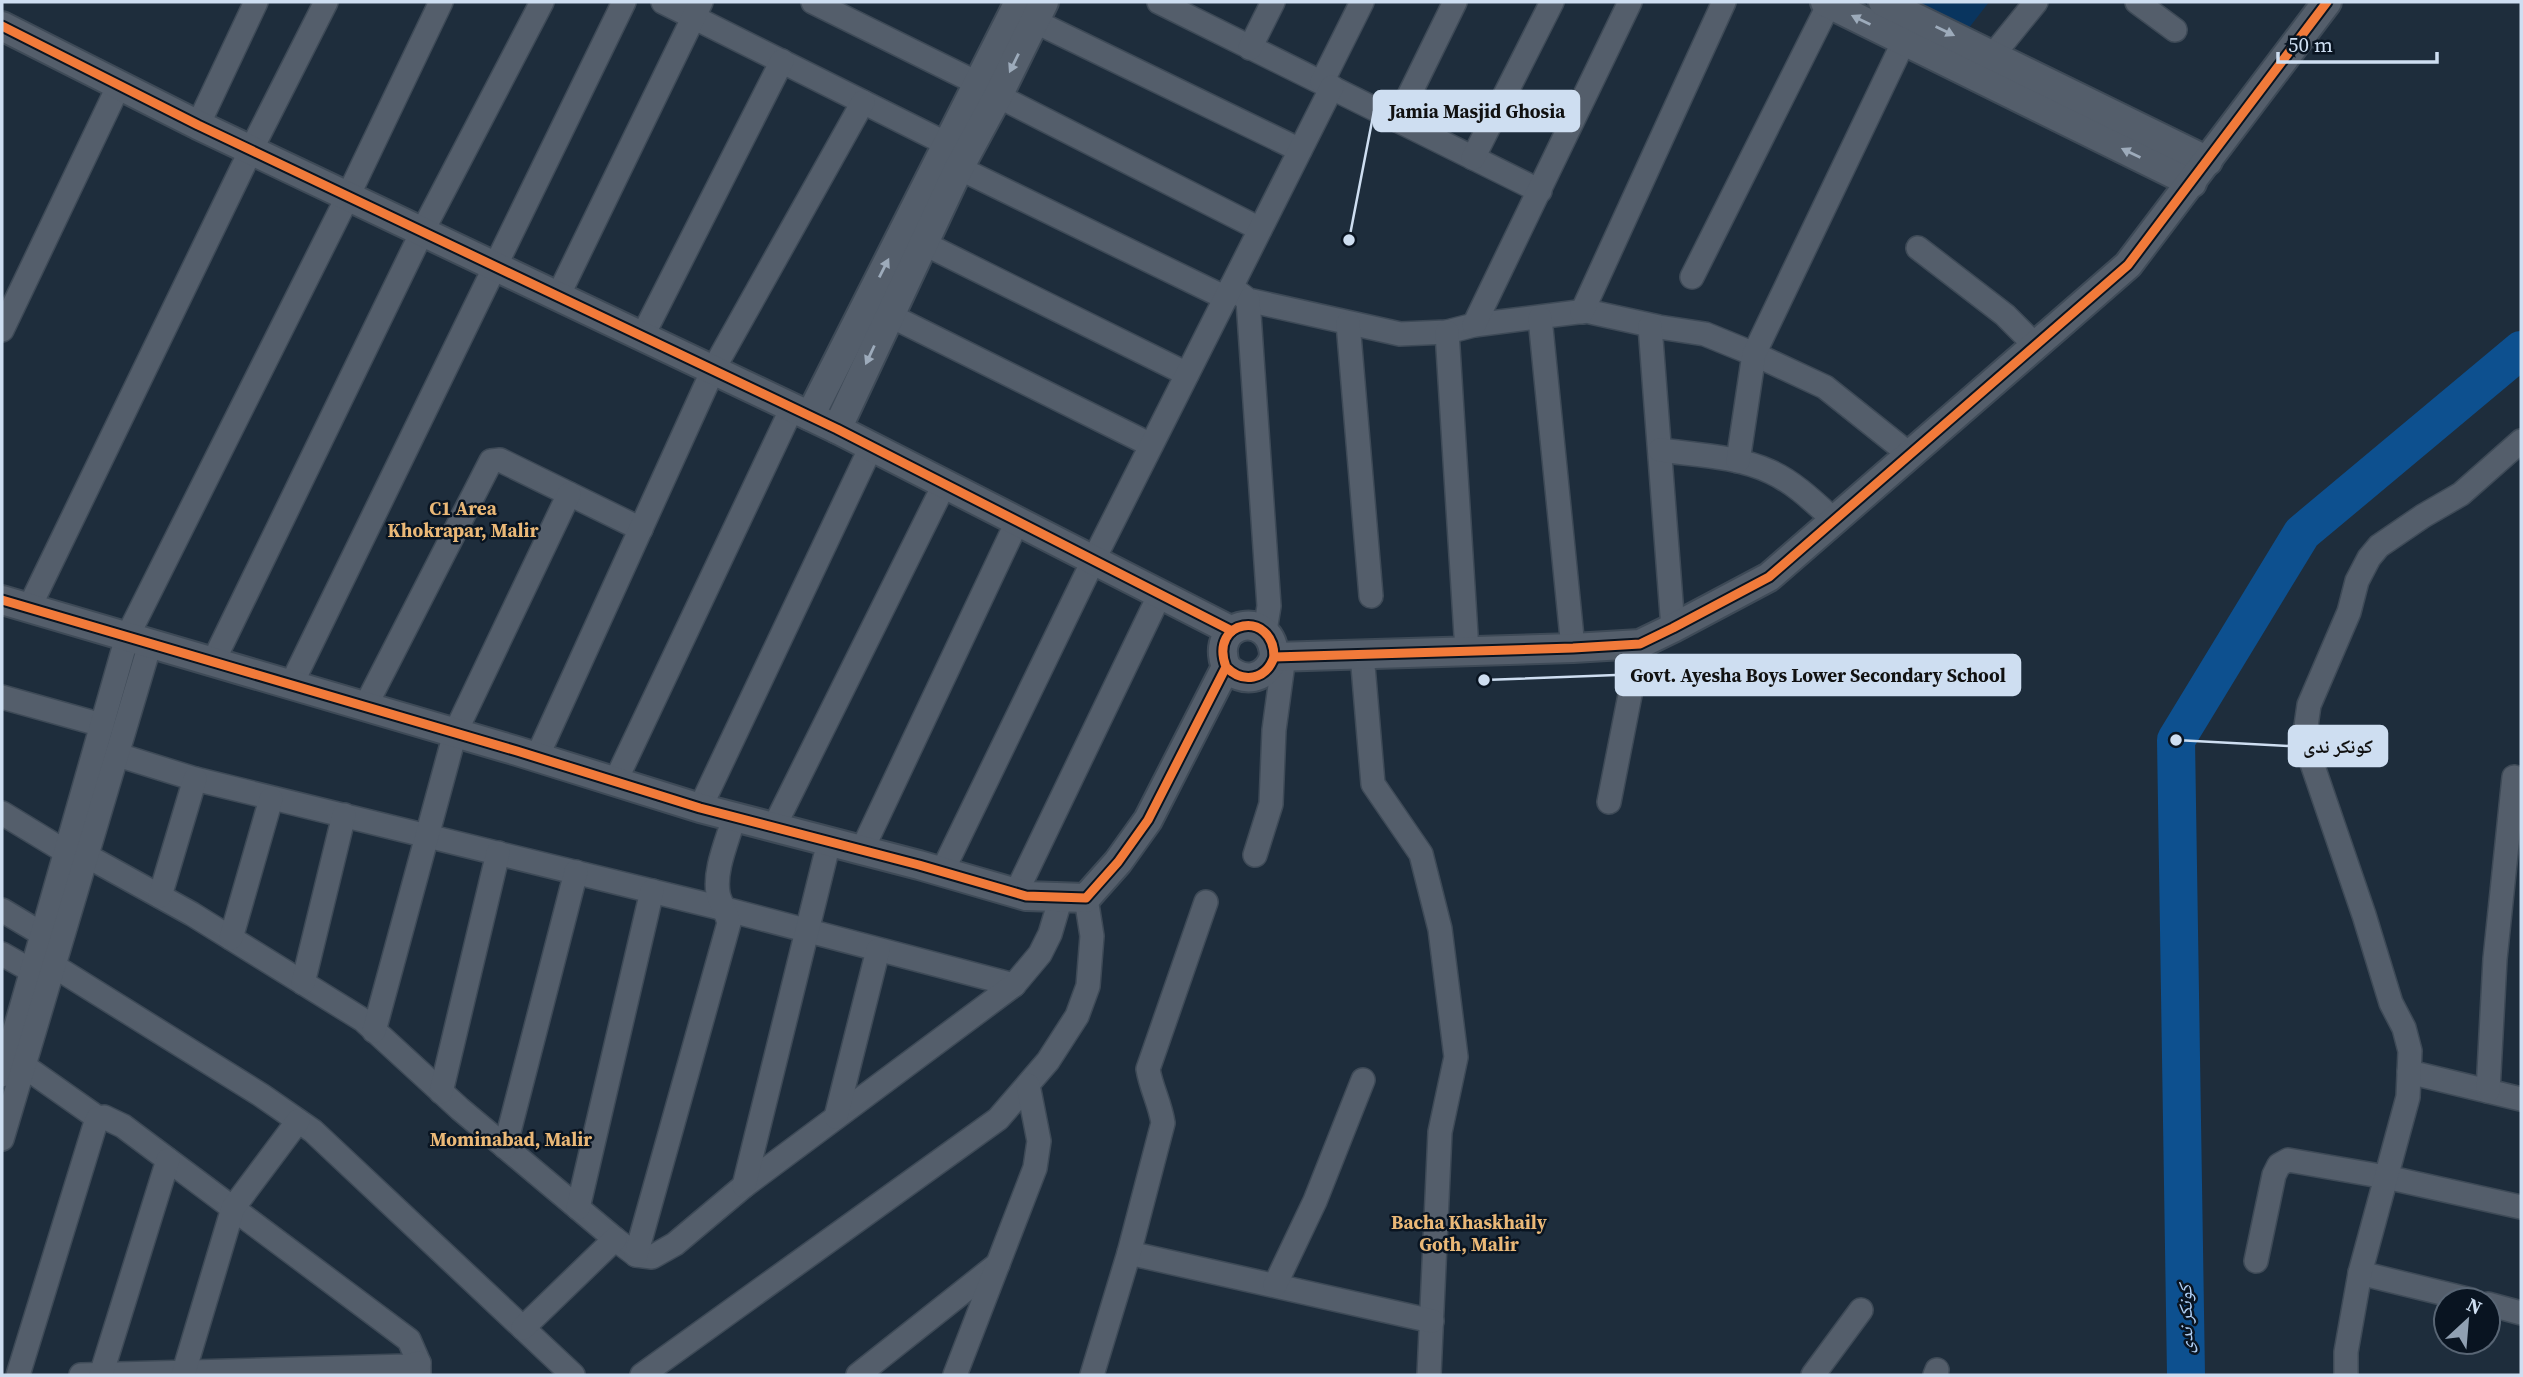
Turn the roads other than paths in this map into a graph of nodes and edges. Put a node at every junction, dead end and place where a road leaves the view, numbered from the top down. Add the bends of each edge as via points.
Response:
1 (256, 2) edge
2 (326, 2) edge
3 (441, 2) edge
4 (542, 2) edge
5 (624, 2) edge
6 (663, 2) edge
7 (813, 2) edge
8 (1273, 2) edge
9 (1362, 2) edge
10 (1455, 2) edge
11 (1552, 2) edge
12 (1630, 2) edge
13 (1724, 2) edge
14 (1883, 2) edge
15 (2036, 2) edge
16 (2137, 2) edge
17 (2327, 2) edge
18 (1827, 3) edge
19 (1171, 4) edge
20 (1023, 7) edge
21 (697, 9) edge
22 (2, 26) edge
23 (2175, 30) dead end
24 (1905, 41) junction
25 (1250, 48) junction
26 (1993, 55) junction
27 (782, 61) junction
28 (120, 85) junction
29 (1327, 85) junction
30 (987, 90) junction
31 (863, 102) junction
32 (1398, 120) junction
33 (198, 125) junction
34 (251, 150) junction
35 (1300, 150) junction
36 (957, 155) junction
37 (1473, 158) junction
38 (2200, 172) junction
39 (1540, 191) junction
40 (348, 196) junction
41 (1260, 229) junction
42 (422, 232) junction
43 (923, 243) junction
44 (1918, 248) dead end
45 (496, 267) junction
46 (1692, 277) dead end
47 (1235, 295) junction
48 (558, 296) junction
49 (8, 299) edge
50 (1582, 312) junction
51 (889, 314) junction
52 (1540, 318) junction
53 (1348, 323) junction
54 (1474, 325) junction
55 (1650, 326) junction
56 (2, 330) edge
57 (1447, 332) junction
58 (642, 337) junction
59 (2036, 346) junction
60 (1754, 354) junction
61 (713, 370) junction
62 (1187, 374) junction
63 (801, 412) junction
64 (836, 429) junction
65 (2521, 441) edge
66 (1151, 445) junction
67 (872, 447) junction
68 (1660, 450) junction
69 (1909, 454) junction
70 (1738, 461) junction
71 (944, 485) junction
72 (569, 494) junction
73 (1835, 521) junction
74 (1017, 522) junction
75 (640, 529) junction
76 (1093, 561) junction
77 (1160, 594) junction
78 (1371, 596) dead end
79 (2, 600) edge
80 (29, 608) junction
81 (1673, 628) junction
82 (1232, 631) junction
83 (139, 640) junction
84 (1640, 644) junction
85 (1274, 648) junction
86 (1573, 648) junction
87 (1467, 651) junction
88 (1362, 654) junction
89 (213, 662) junction
90 (1226, 667) junction
91 (291, 685) junction
92 (2, 697) edge
93 (365, 707) junction
94 (102, 725) junction
95 (456, 733) junction
96 (118, 755) junction
97 (537, 757) junction
98 (2514, 777) dead end
99 (195, 779) junction
100 (615, 782) junction
101 (271, 799) junction
102 (1609, 802) dead end
103 (700, 808) junction
104 (2, 813) edge
105 (344, 815) junction
106 (734, 817) junction
107 (774, 827) junction
108 (428, 836) junction
109 (829, 842) junction
110 (862, 850) junction
111 (498, 853) junction
112 (76, 854) junction
113 (1255, 855) dead end
114 (576, 872) junction
115 (942, 872) junction
116 (653, 891) junction
117 (1016, 893) junction
118 (160, 896) junction
119 (1074, 898) junction
120 (1206, 902) dead end
121 (726, 909) junction
122 (2, 910) edge
123 (807, 931) junction
124 (42, 934) junction
125 (231, 938) junction
126 (878, 950) junction
127 (2, 954) edge
128 (43, 969) junction
129 (303, 983) junction
130 (1014, 985) junction
131 (374, 1031) junction
132 (8, 1065) edge
133 (2409, 1072) junction
134 (1363, 1080) dead end
135 (1028, 1085) junction
136 (2488, 1091) junction
137 (441, 1092) junction
138 (2521, 1099) edge
139 (836, 1117) junction
140 (98, 1118) junction
141 (298, 1121) junction
142 (2, 1139) edge
143 (505, 1147) junction
144 (168, 1160) junction
145 (2386, 1177) junction
146 (744, 1186) junction
147 (2521, 1207) edge
148 (233, 1208) junction
149 (578, 1208) junction
150 (615, 1239) junction
151 (1129, 1253) junction
152 (636, 1255) junction
153 (2256, 1261) dead end
154 (1000, 1262) junction
155 (2360, 1273) junction
156 (1275, 1285) junction
157 (2432, 1291) edge
158 (2502, 1307) edge
159 (1861, 1310) dead end
160 (2521, 1312) edge
161 (1432, 1321) junction
162 (523, 1328) junction
163 (419, 1369) edge
164 (183, 1374) edge
165 (18, 1375) edge
166 (81, 1375) edge
167 (101, 1375) edge
168 (573, 1375) edge
169 (642, 1375) edge
170 (859, 1375) edge
171 (956, 1375) edge
172 (1092, 1375) edge
173 (1429, 1375) edge
174 (1813, 1375) edge
175 (2346, 1375) edge

1 - 33 street
2 - 34 street
3 - 40 street
4 - 42 street
5 - 45 street
6 - 21 street
7 - 30 street
8 - 25 street
9 - 29 street
10 - 32 street
11 - 37 street
12 - 39 street
13 - 50 street
14 -> 26 street
15 - 26 street
16 - 23 street
17 - 38 street
24 -> 18 street
18 - 46 street
19 - 25 street
20 - 30 street
20 - 35 street
21 - 27 street
21 - 48 street
22 - 28 street
38 -> 24 street
24 - 60 street
25 - 29 street
26 - 38 street
27 - 31 street
27 - 58 street
28 - 33 street
28 - 49 street
29 - 32 street
29 - 35 street
30 - 36 street
30 - 41 street
31 - 36 street
31 - 61 street
32 - 37 street
33 - 34 street
34 - 40 street
34 - 80 street
35 - 41 street
36 - 43 street
36 - 47 street
63 -> 36 street
37 - 39 street
38 - 59 street via 2128,265
39 - 54 street
40 - 42 street
40 - 83 street
41 - 47 street
42 - 45 street
42 - 89 street
43 - 51 street
43 - 62 street
44 - 59 street via 2005,314
45 - 48 street
45 - 91 street
47 - 53 street
47 - 62 street
47 - 85 street
48 - 58 street
49 - 56 street
50 - 52 street
50 - 55 street
51 -> 64 street
51 - 66 street
52 - 54 street
52 - 86 street
53 - 57 street via 1400,334
53 - 78 street
54 - 57 street
55 - 60 street via 1705,334
55 - 68 street
57 - 87 street
58 - 61 street
59 - 69 street
60 - 69 street via 1825,387
60 - 70 street
61 - 63 street
61 - 75 street
62 - 66 street
63 - 64 street
63 - 100 street
64 - 67 street
65 - 133 street via 2461,494 2379,546 2369,558 2309,705 2304,740 2391,1003 2404,1028
66 - 76 street
67 - 71 street
67 - 103 street
68 - 70 street
68 - 81 street
69 - 73 street
70 - 73 street via 1771,472 1802,491
71 - 74 street
71 - 107 street
72 - 75 street
72 - 93 street via 500,460 491,461
72 - 95 street
73 - 81 street via 1769,577
74 - 76 street
74 - 110 street
75 - 97 street
76 - 77 street
76 - 115 street
77 - 82 street
77 - 117 street
79 - 80 street
80 - 83 street
81 - 84 street
82 - 85 street via 1247,625
82 - 90 street via 1222,646
83 - 89 street
83 - 94 street
83 - 96 street
84 - 86 street
84 - 102 street
85 - 88 street
85 - 90 street via 1266,672 1241,678
85 - 113 street via 1270,804
86 - 87 street
87 - 88 street
88 - 161 street via 1373,784 1421,854 1440,929 1456,1056 1440,1132
89 - 91 street
90 - 119 street via 1148,820 1118,862
91 - 93 street
92 - 94 street
93 - 95 street
94 - 112 street
95 - 97 street
95 - 108 street
96 - 99 street
96 - 112 street
97 - 100 street
98 - 136 street via 2495,959
99 - 101 street
99 - 118 street
100 - 103 street
101 - 105 street
101 - 125 street
103 - 106 street
104 - 112 street
105 - 108 street
105 - 129 street
106 - 107 street
106 - 121 street via 718,878 718,895
107 - 109 street
108 - 111 street
108 - 131 street
109 - 110 street
109 - 123 street
110 - 115 street
111 - 114 street
111 - 137 street
112 - 118 street
112 - 124 street
112 - 128 street
114 - 116 street
114 - 143 street
115 - 117 street
116 - 121 street
116 - 149 street
117 - 119 street
118 - 125 street
119 - 130 street via 1040,954
119 - 135 street via 1093,936 1088,986 1077,1016
120 - 151 street via 1148,1069 1163,1123
121 - 123 street
121 - 152 street via 729,923
122 - 124 street
123 - 126 street
123 - 146 street
124 - 128 street
125 - 129 street
126 - 130 street
126 - 139 street
127 - 128 street
128 - 132 street
128 - 141 street
129 - 131 street
130 - 139 street
131 - 137 street
132 - 140 street
132 - 142 street
133 - 136 street
133 - 145 street via 2408,1097
134 - 156 street via 1315,1201
135 - 154 street via 1039,1150
135 - 169 street via 998,1119
136 - 138 street
137 - 143 street
139 - 146 street
140 - 144 street via 111,1119
140 - 165 street
141 - 148 street
141 - 162 street
143 - 149 street
144 - 148 street
144 - 167 street
145 - 147 street
145 - 153 street via 2288,1160 2279,1165
145 - 155 street
146 - 152 street via 675,1244 652,1257
148 - 163 street via 409,1340
148 - 164 street
149 - 150 street
150 - 152 street
150 - 162 street
151 - 156 street
151 - 172 street
154 - 170 street
154 - 171 street
155 - 157 street
155 - 175 street
156 - 161 street
158 - 160 street
159 - 174 street
161 - 173 street
162 - 168 street
163 - 164 street
164 - 167 street
166 - 167 street

